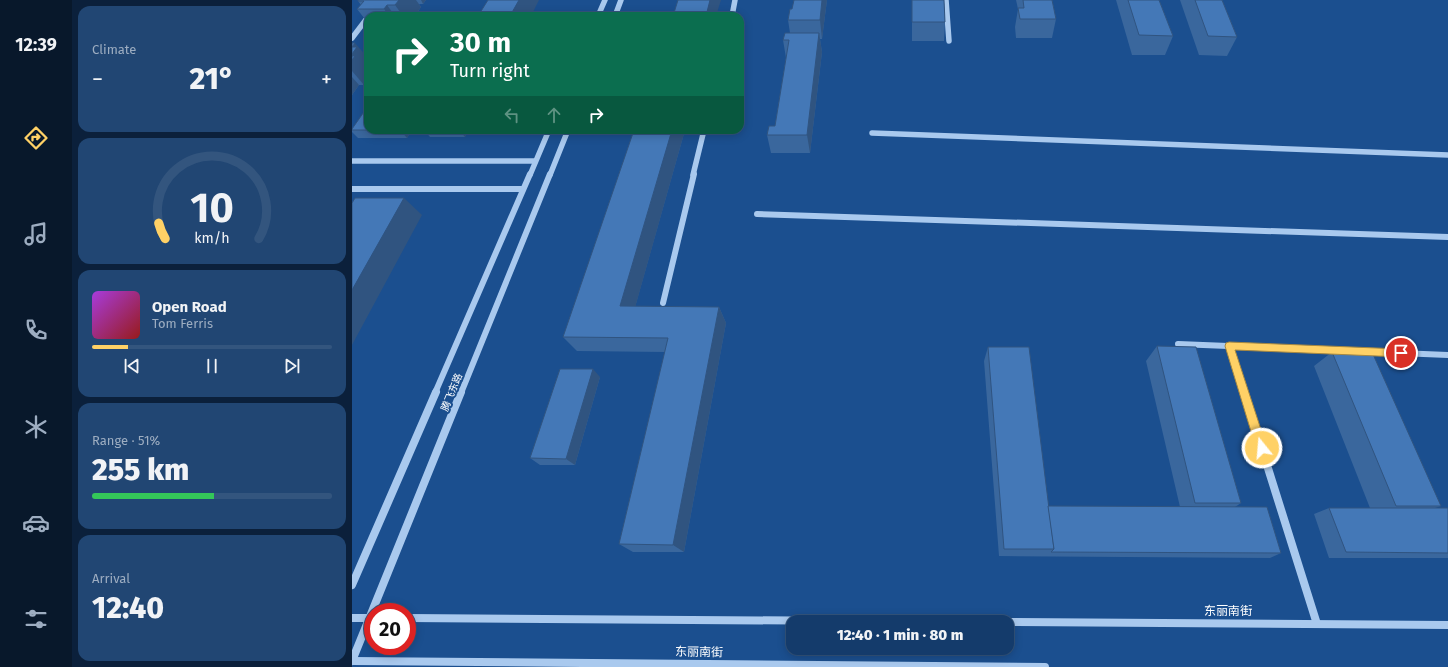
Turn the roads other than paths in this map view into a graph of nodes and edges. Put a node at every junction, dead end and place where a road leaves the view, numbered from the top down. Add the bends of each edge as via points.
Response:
1 (605, 0) edge
2 (621, 0) edge
3 (735, 0) edge
4 (946, 0) edge
5 (600, 12) edge
6 (616, 12) edge
7 (733, 12) edge
8 (364, 22) edge
9 (352, 38) edge
10 (949, 41) dead end
11 (872, 133) dead end
12 (546, 134) edge
13 (566, 134) edge
14 (703, 134) edge
15 (1448, 155) edge
16 (352, 160) edge
17 (535, 161) junction
18 (352, 189) edge
19 (523, 189) junction
20 (758, 214) dead end
21 (1448, 237) edge
22 (663, 303) dead end
23 (1178, 344) dead end
24 (1229, 346) junction
25 (1448, 355) edge
26 (352, 585) edge
27 (377, 603) edge
28 (352, 618) edge
29 (364, 618) edge
30 (416, 618) edge
31 (786, 621) edge
32 (1014, 622) edge
33 (1317, 624) junction
34 (1448, 625) edge
35 (364, 634) edge
36 (352, 661) edge
37 (1032, 667) edge
38 (1045, 667) edge

1 - 5 street
2 - 6 street
3 - 7 street
4 - 10 street
8 - 9 street
11 - 15 street
12 - 17 street, 腾飞东路
13 - 27 street, 腾飞东路
14 - 22 street
16 - 17 street
17 - 19 street, 腾飞东路
18 - 19 street
19 - 26 street, 腾飞东路
20 - 21 street
23 - 24 street
24 - 25 street
24 - 33 street
28 - 29 street
30 - 31 street, 东丽南街
32 - 33 street, 东丽南街
33 - 34 street, 东丽南街
35 - 36 street, 腾飞东路
36 - 37 street, 东丽南街
37 - 38 street, 东丽南街

